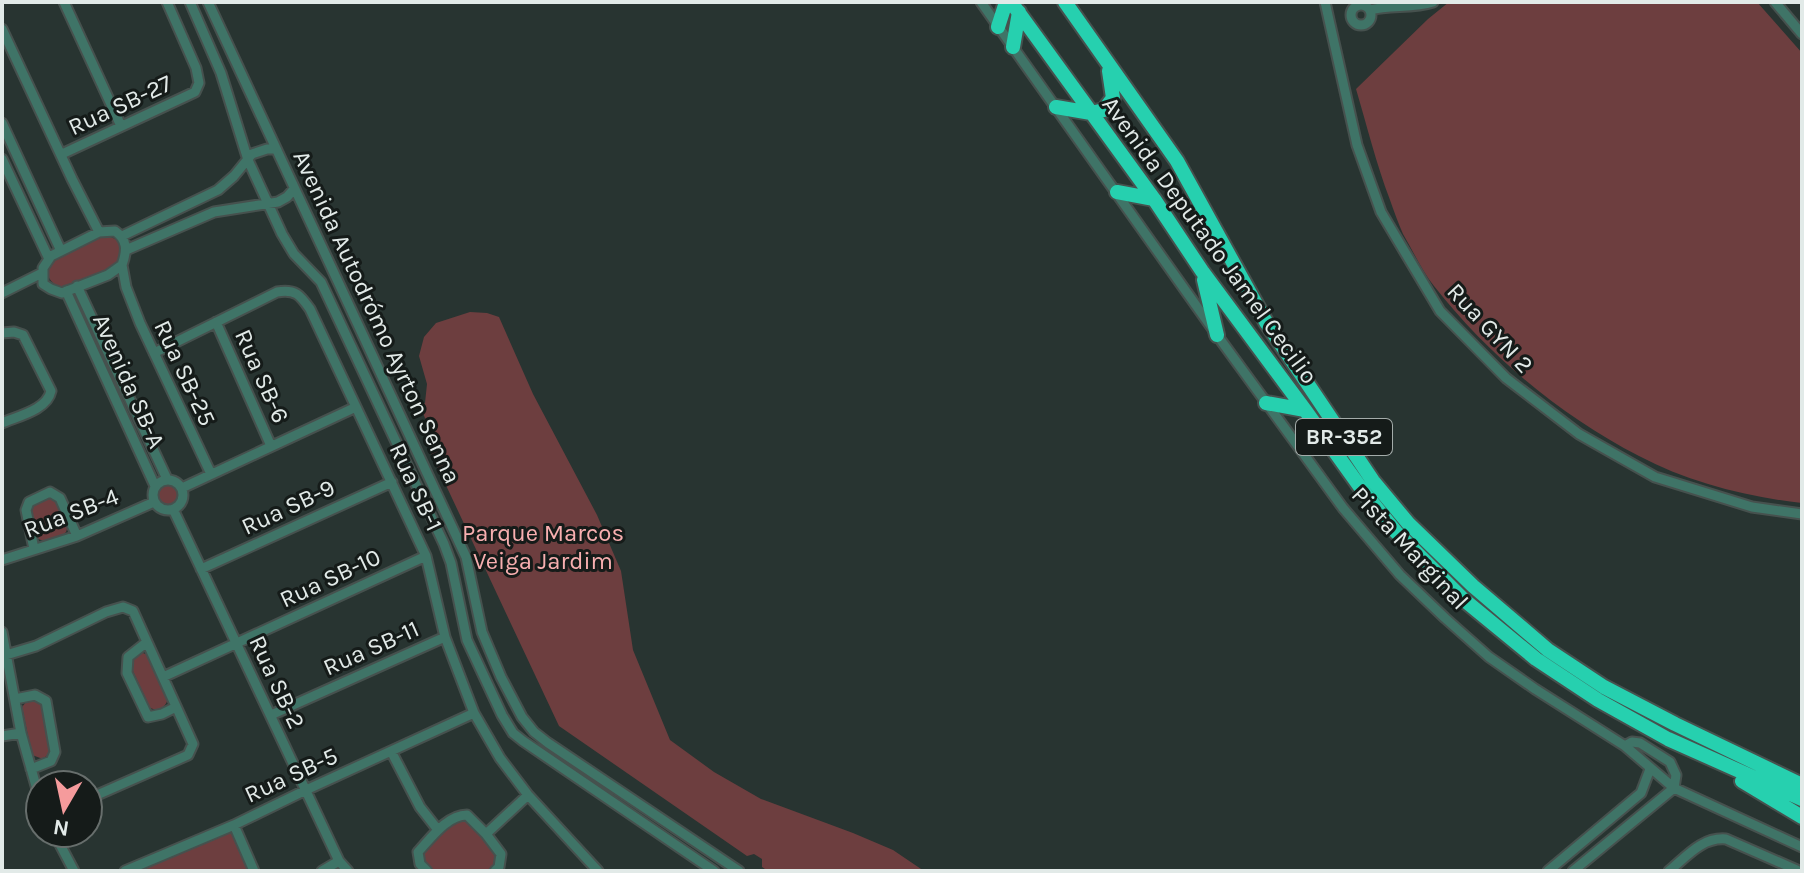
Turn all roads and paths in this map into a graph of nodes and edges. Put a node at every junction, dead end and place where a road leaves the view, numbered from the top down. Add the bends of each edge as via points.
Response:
1 (64, 2) edge
2 (167, 2) edge
3 (190, 2) edge
4 (208, 2) edge
5 (981, 2) edge
6 (1065, 2) edge
7 (1325, 2) edge
8 (1433, 2) edge
9 (1775, 2) edge
10 (1012, 5) edge
11 (1370, 10) dead end
12 (998, 27) junction
13 (2, 29) edge
14 (1802, 34) edge
15 (1013, 47) junction
16 (1107, 63) junction
17 (1056, 107) junction
18 (1091, 113) junction
19 (2, 123) edge
20 (121, 126) junction
21 (276, 149) junction
22 (62, 154) junction
23 (2, 159) edge
24 (248, 160) junction
25 (22, 167) junction
26 (9, 173) junction
27 (294, 189) junction
28 (1117, 192) junction
29 (1154, 199) junction
30 (269, 205) junction
31 (99, 232) junction
32 (122, 236) junction
33 (126, 250) junction
34 (61, 251) junction
35 (49, 259) junction
36 (122, 265) junction
37 (1202, 271) junction
38 (42, 273) junction
39 (108, 275) junction
40 (77, 286) junction
41 (126, 287) junction
42 (66, 291) junction
43 (2, 293) edge
44 (216, 322) junction
45 (2, 333) edge
46 (1217, 335) junction
47 (154, 353) junction
48 (118, 374) junction
49 (107, 380) junction
50 (1266, 403) junction
51 (356, 407) junction
52 (1305, 410) junction
53 (2, 423) edge
54 (271, 446) junction
55 (211, 474) junction
56 (167, 479) junction
57 (392, 482) junction
58 (155, 486) junction
59 (182, 488) junction
60 (154, 502) junction
61 (173, 509) junction
62 (1802, 514) edge
63 (77, 536) junction
64 (34, 549) junction
65 (426, 556) junction
66 (2, 560) edge
67 (201, 569) junction
68 (2, 632) edge
69 (445, 637) junction
70 (147, 642) junction
71 (236, 643) junction
72 (6, 655) junction
73 (163, 677) junction
74 (15, 699) junction
75 (176, 707) junction
76 (474, 713) junction
77 (271, 715) junction
78 (1675, 724) junction
79 (21, 733) junction
80 (2, 736) edge
81 (1668, 739) junction
82 (1625, 746) junction
83 (391, 751) junction
84 (31, 769) joint
85 (1650, 769) junction
86 (1802, 775) edge
87 (1802, 785) edge
88 (1674, 788) junction
89 (306, 790) junction
90 (104, 792) edge
91 (528, 795) junction
92 (1802, 799) edge
93 (1802, 817) edge
94 (234, 825) junction
95 (672, 825) junction
96 (438, 830) junction
97 (486, 834) junction
98 (663, 837) junction
99 (1802, 847) edge
100 (62, 849) edge
101 (339, 861) junction
102 (1802, 866) edge
103 (74, 871) edge
104 (125, 871) edge
105 (254, 871) edge
106 (322, 871) edge
107 (348, 871) edge
108 (427, 871) edge
109 (495, 871) edge
110 (598, 871) edge
111 (714, 871) edge
112 (739, 871) edge
113 (1548, 871) edge
114 (1573, 871) edge
115 (1669, 871) edge
116 (1796, 871) edge

1 - 20 street
2 - 20 street, Rua SB-27 via 199,83 195,92
3 - 24 street, Avenida Autodrómo Ayrton Senna via 221,73
4 - 21 street, Avenida Autodrómo Ayrton Senna
5 - 12 street, Pista Marginal
6 - 16 highway, Avenida Deputado Jamel Cecilio / BR-352
7 - 62 street, Rua GYN 2 via 1357,145 1381,212 1440,311 1506,378 1579,434 1655,477 1752,507
8 - 11 street
9 - 14 street
10 - 12 highway
10 - 15 highway
10 - 18 highway, Avenida Deputado Jamel Cecilio / BR-352
12 - 15 street, Pista Marginal
13 - 22 street
15 - 17 street, Pista Marginal
16 - 18 highway via 1113,98 1104,110
16 - 78 highway, Avenida Deputado Jamel Cecilio / BR-352 via 1177,161 1266,322 1373,481 1408,523 1548,650
17 - 18 highway
17 - 28 street, Pista Marginal
18 - 29 highway, Avenida Deputado Jamel Cecilio / BR-352
19 - 25 street
20 - 22 street, Rua SB-27
21 - 24 street via 259,151
21 - 27 street, Avenida Autodrómo Ayrton Senna
22 - 31 street
23 - 26 street
24 - 30 street, Avenida Autodrómo Ayrton Senna
24 - 32 street via 218,190
25 - 26 street
25 - 34 street
26 - 35 street
27 - 30 street
27 - 95 street, Avenida Autodrómo Ayrton Senna via 466,557 482,632 510,697 534,732
28 - 29 highway
28 - 46 street, Pista Marginal
29 - 37 highway, Avenida Deputado Jamel Cecilio / BR-352
30 - 33 street via 214,212
30 - 98 street, Avenida Autodrómo Ayrton Senna via 294,254 321,282 444,544 467,640 513,733
31 - 32 street
31 - 34 street
32 - 33 street
33 - 36 street
34 - 35 street
35 - 38 street
36 - 39 street
36 - 41 street, Rua SB-25
37 - 46 highway
37 - 52 highway, Avenida Deputado Jamel Cecilio / BR-352
38 - 42 street via 43,284
38 - 43 street
39 - 40 street
39 - 41 street
40 - 42 street
40 - 48 street, Avenida SB-A
41 - 47 street, Rua SB-25
42 - 49 street, Avenida SB-A
44 - 47 street, Rua SB-1
44 - 51 street, Rua SB-1 via 277,292 301,296
44 - 54 street, Rua SB-6
45 - 53 street via 23,335 51,391 41,406
46 - 50 street, Pista Marginal
47 - 55 street, Rua SB-25
48 - 49 street
48 - 56 street, Avenida SB-A
49 - 58 street, Avenida SB-A
50 - 52 highway
50 - 82 street, Pista Marginal via 1400,575 1489,657
51 - 54 street
51 - 57 street, Rua SB-1
52 - 81 highway, Avenida Deputado Jamel Cecilio / BR-352 via 1396,532 1463,599 1536,659
54 - 55 street
55 - 59 street
56 - 58 street
56 - 59 street
57 - 65 street, Rua SB-1
57 - 67 street, Rua SB-9
58 - 60 street
59 - 61 street via 181,503
60 - 61 street
60 - 63 street, Rua SB-4
61 - 67 street, Rua SB-2
63 - 64 street, Rua SB-4
63 - 64 street via 60,498 50,492 29,502 26,510
64 - 66 street, Rua SB-4
65 - 69 street, Rua SB-1
65 - 71 street, Rua SB-10
67 - 71 street, Rua SB-2
68 - 72 street
69 - 76 street, Rua SB-1
69 - 77 street, Rua SB-11
70 - 72 street via 133,611 123,607
70 - 73 street
70 - 75 street via 128,657 127,673 148,717
71 - 73 street, Rua SB-10
71 - 77 street, Rua SB-2
72 - 74 street
73 - 75 street
74 - 79 street
74 - 84 street via 35,695 46,701 55,752 51,761
75 - 90 street via 193,744 188,755
76 - 83 street, Rua SB-5
76 - 91 street, Rua SB-1
77 - 89 street, Rua SB-2
78 - 86 highway
78 - 87 highway, Avenida Deputado Jamel Cecilio / BR-352
79 - 80 street
79 - 84 street
81 - 92 highway, Avenida Deputado Jamel Cecilio / BR-352
81 - 93 highway
82 - 85 street, Pista Marginal
82 - 88 street via 1640,743 1670,762
83 - 89 street, Rua SB-5
83 - 96 street
85 - 88 street, Pista Marginal
85 - 113 street via 1641,793
88 - 99 street, Pista Marginal
88 - 114 street
89 - 94 street, Rua SB-5
89 - 101 street, Rua SB-2
91 - 97 street
91 - 110 street, Rua SB-1
94 - 104 street, Rua SB-5
94 - 105 street
95 - 98 street
95 - 112 street, Avenida Autodrómo Ayrton Senna
96 - 97 street via 467,815
96 - 108 street via 418,852
97 - 109 street via 501,854
98 - 111 street, Avenida Autodrómo Ayrton Senna
100 - 103 street
101 - 106 street
101 - 107 street, Rua SB-2
102 - 116 street
115 - 116 street via 1714,838

